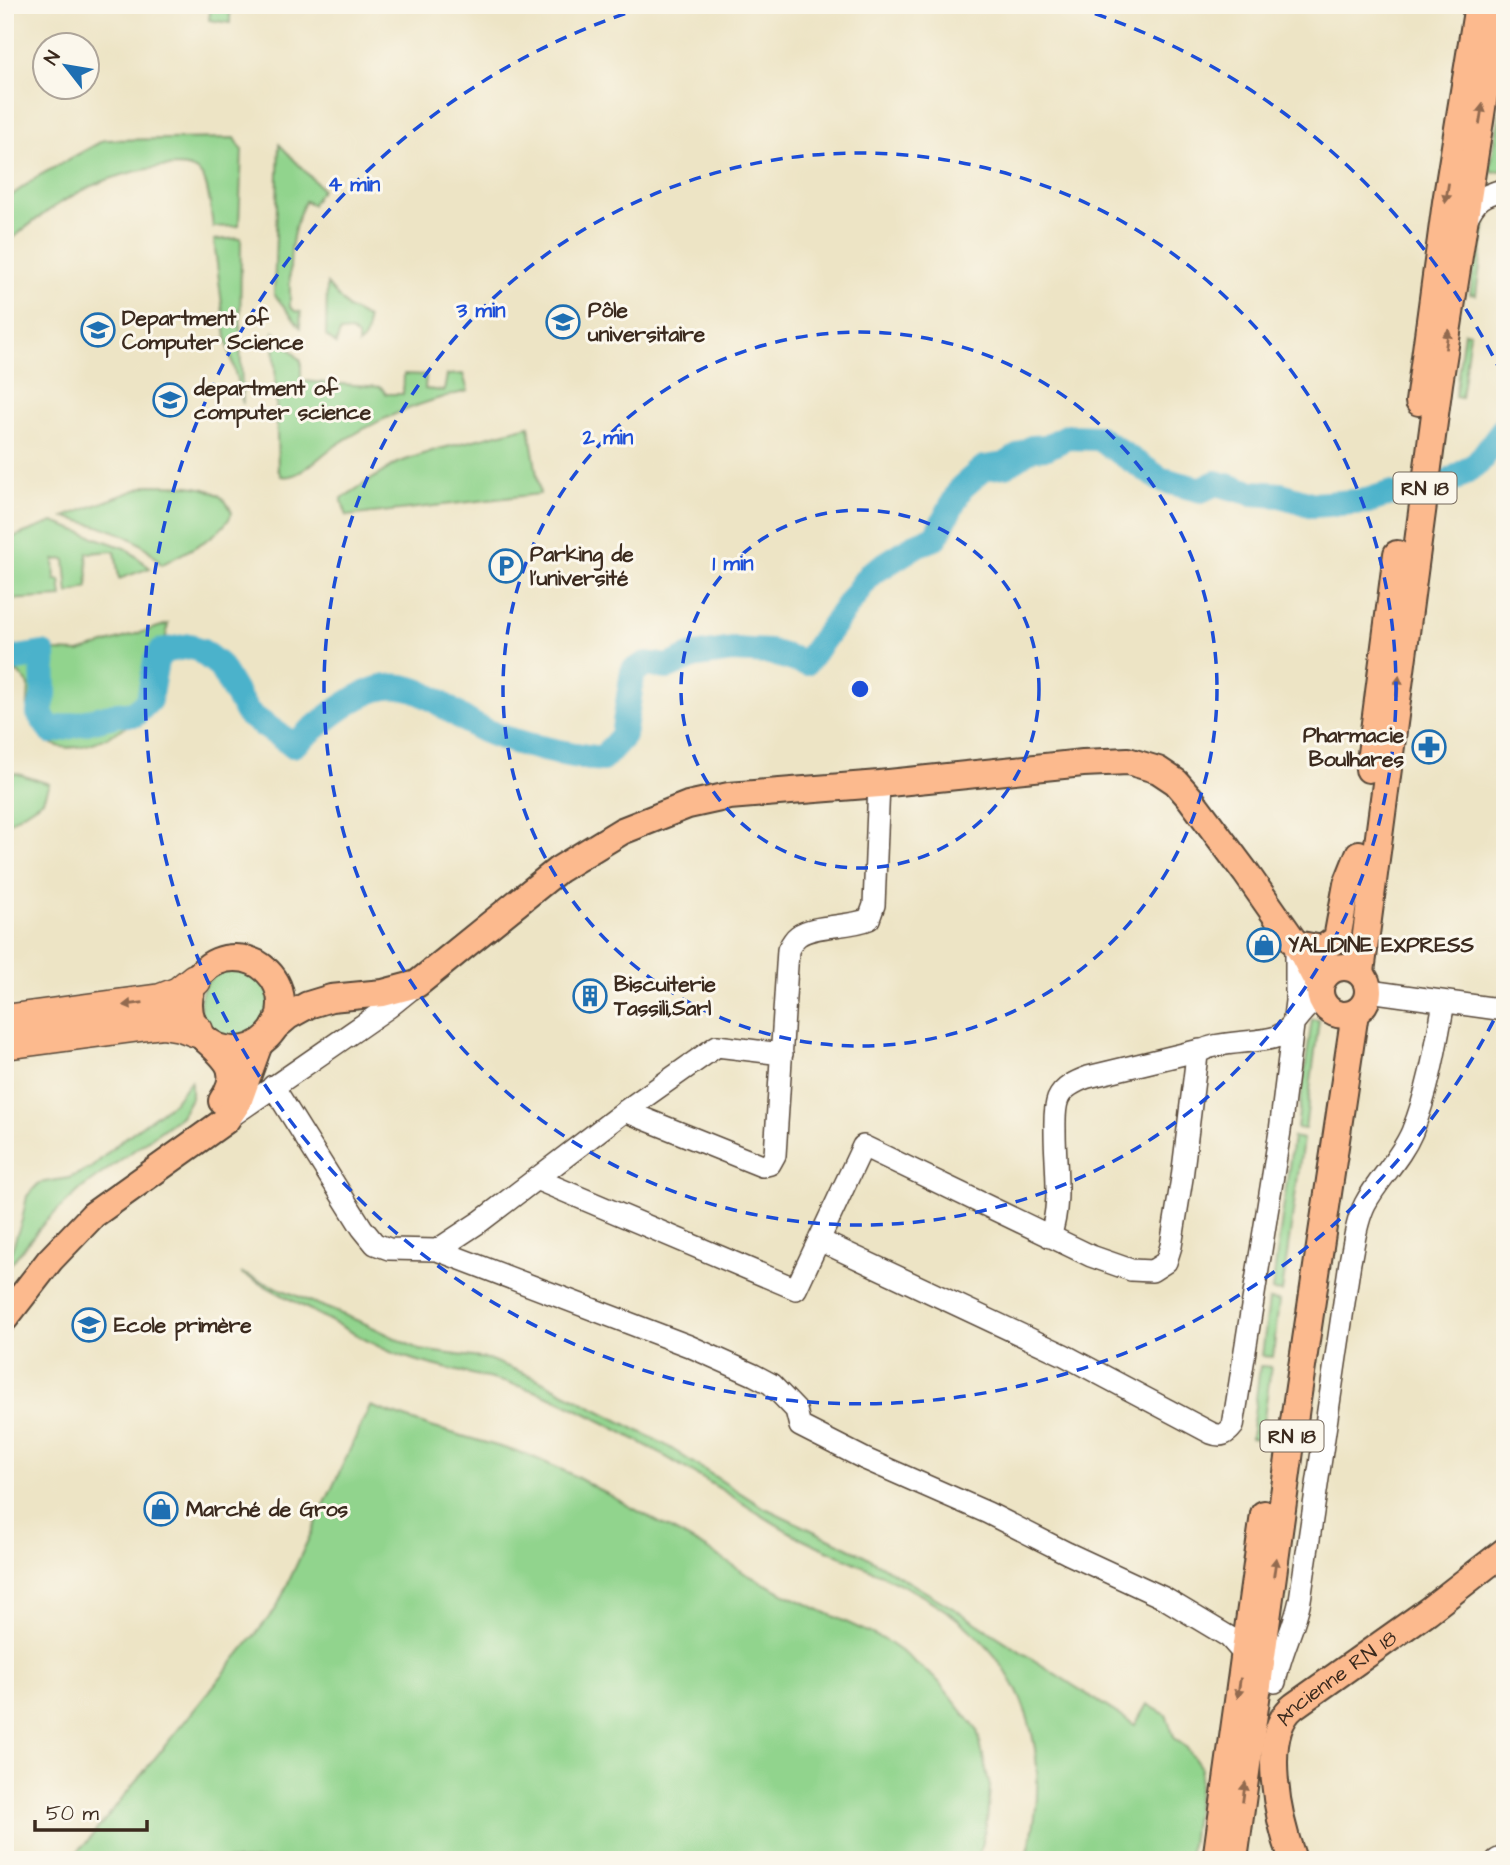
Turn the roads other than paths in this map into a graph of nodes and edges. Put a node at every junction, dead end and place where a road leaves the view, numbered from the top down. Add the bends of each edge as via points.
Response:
1 (1478, 5) edge
2 (1498, 5) edge
3 (1473, 168) junction
4 (1505, 189) edge
5 (1464, 225) junction
6 (879, 784) junction
7 (1359, 853) junction
8 (1299, 948) junction
9 (256, 963) junction
10 (195, 980) junction
11 (417, 984) junction
12 (1343, 989) junction
13 (331, 998) junction
14 (1444, 1002) junction
15 (1505, 1010) edge
16 (5, 1021) edge
17 (1294, 1021) junction
18 (201, 1035) junction
19 (267, 1035) junction
20 (5, 1043) edge
21 (1200, 1050) junction
22 (782, 1054) junction
23 (273, 1086) junction
24 (625, 1111) junction
25 (226, 1120) junction
26 (536, 1179) junction
27 (1050, 1237) junction
28 (819, 1240) junction
29 (437, 1250) junction
30 (5, 1295) edge
31 (5, 1318) edge
32 (1505, 1551) edge
33 (1249, 1616) junction
34 (1220, 1631) junction
35 (1254, 1651) junction
36 (1275, 1682) junction
37 (1281, 1719) junction
38 (1505, 1856) edge
39 (1216, 1860) edge
40 (1234, 1860) edge
41 (1293, 1860) edge
42 (1497, 1860) edge

1 -> 7 main road, RN 18 via 1446,202
3 -> 2 main road, RN 18
3 - 4 street via 1480,181
3 - 5 main road, RN 18
4 - 5 street via 1474,203
12 -> 5 main road, RN 18 via 1412,581
6 - 8 main road via 1083,763 1128,761 1158,770 1190,798
6 - 11 main road via 729,796 688,805 622,831 558,870
6 - 22 street via 874,905 869,919 814,930 797,937 788,950
7 - 8 main road via 1347,884 1337,939 1322,948
7 - 12 main road, RN 18
8 - 12 main road
8 - 17 street
9 - 10 main road via 222,959
9 - 13 main road via 293,986
9 - 19 main road via 277,984 281,998 280,1013
10 -> 16 highway via 161,1000
10 - 18 main road via 188,1002 192,1022
11 - 13 main road
11 - 23 street
12 - 14 street
12 - 17 street via 1308,1004
12 - 33 main road, RN 18
35 -> 12 main road, RN 18 via 1296,1407
13 - 19 main road via 288,1016
14 - 15 street
14 - 36 street via 1430,1076 1411,1134 1360,1214 1300,1600
17 - 21 street via 1277,1037
17 - 28 street via 1233,1426 1223,1436
18 - 19 main road via 214,1046 236,1051
18 - 20 highway via 163,1022
18 - 30 main road via 226,1058 231,1069 233,1079 218,1107 86,1203
19 - 25 main road
21 - 27 street via 1088,1077 1065,1089 1055,1113 1058,1194
21 - 27 street via 1166,1262 1152,1271 1131,1270
22 - 24 street via 717,1046
22 - 24 street via 775,1155 770,1164 762,1166
23 - 25 street
23 - 29 street via 376,1244 390,1249
24 - 26 street
25 - 31 main road via 79,1227
26 - 28 street via 796,1289
26 - 29 street
27 - 28 street via 863,1146
29 - 34 street via 754,1375 771,1384 796,1410 800,1426 1164,1598
32 - 37 main road, Ancienne RN 18
33 - 34 street via 1236,1630
33 - 35 main road, RN 18
34 - 35 street
35 - 36 main road
35 -> 39 main road, RN 18
40 -> 35 main road, RN 18
36 - 37 main road
37 - 41 main road, Ancienne RN 18 via 1275,1766
38 - 42 street

